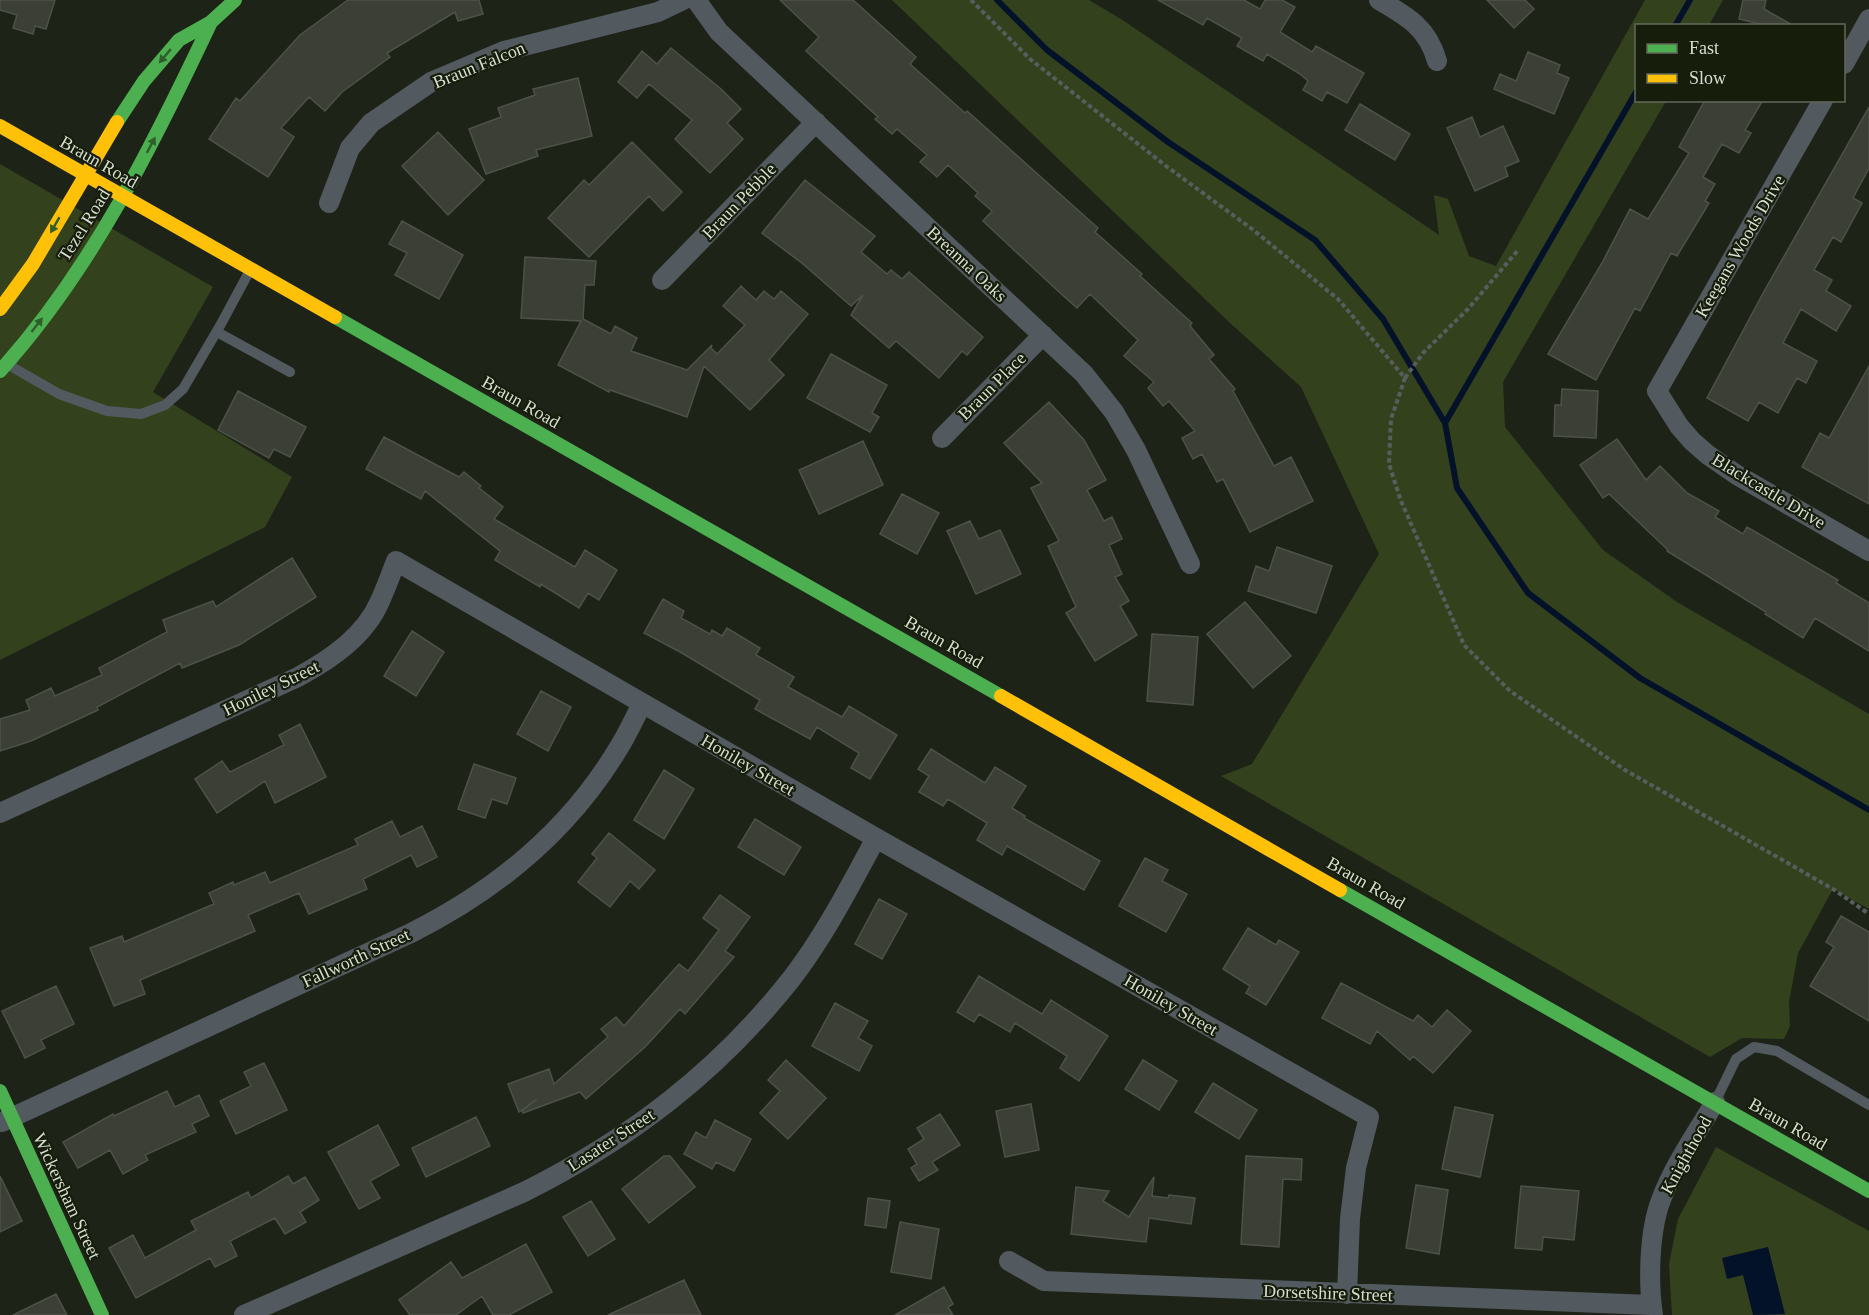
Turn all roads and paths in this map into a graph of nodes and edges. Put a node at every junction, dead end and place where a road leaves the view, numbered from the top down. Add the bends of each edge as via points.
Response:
1 (235, 0) edge
2 (683, 0) edge
3 (696, 0) edge
4 (971, 0) edge
5 (1379, 0) edge
6 (1869, 19) edge
7 (211, 22) junction
8 (1437, 61) dead end
9 (1845, 62) edge
10 (1822, 102) edge
11 (816, 122) junction
12 (0, 126) edge
13 (85, 174) junction
14 (124, 197) junction
15 (329, 203) dead end
16 (1519, 249) dead end
17 (250, 269) junction
18 (662, 280) dead end
19 (0, 309) edge
20 (217, 332) junction
21 (1043, 335) junction
22 (2, 365) edge
23 (290, 372) dead end
24 (1405, 378) junction
25 (1657, 391) joint
26 (942, 438) dead end
27 (1869, 550) edge
28 (1190, 564) dead end
29 (642, 704) junction
30 (0, 813) edge
31 (876, 838) junction
32 (1869, 914) edge
33 (0, 1091) edge
34 (1715, 1102) junction
35 (1869, 1105) edge
36 (6, 1120) edge
37 (1869, 1191) edge
38 (1009, 1261) dead end
39 (1347, 1294) junction
40 (1652, 1310) edge
41 (102, 1315) edge
42 (244, 1315) edge

1 - 7 main road, Tezel Road
2 - 15 street, Braun Falcon via 658,12 504,51 431,82 371,123 350,148
3 - 11 street, Breanna Oaks via 719,32
4 - 24 path via 1030,59 1338,299
5 - 8 street via 1425,33
6 - 9 street
7 -> 13 main road, Tezel Road via 179,40 144,81
14 -> 7 main road, Tezel Road
10 - 25 street, Keegans Woods Drive
11 - 18 street, Braun Pebble
11 - 21 street, Breanna Oaks
12 - 13 main road, Braun Road
13 - 14 main road, Braun Road
13 -> 19 main road, Tezel Road via 33,264
14 - 17 main road, Braun Road
22 -> 14 main road, Tezel Road via 63,292
16 - 24 path via 1468,309 1423,353
17 - 20 lane
17 - 34 main road, Braun Road
20 - 22 lane via 183,389 165,405 141,414 107,411 59,394
20 - 23 lane
21 - 26 street, Braun Place
21 - 28 street, Breanna Oaks via 1084,374 1114,412
24 - 32 path via 1391,419 1389,464 1401,501 1464,645 1510,691 1625,770 1833,889
25 - 27 street, Blackcastle Drive via 1679,426 1708,455
29 - 30 street, Honiley Street via 396,561 370,619 327,661
29 - 31 street, Honiley Street
29 - 36 street, Fallworth Street via 591,789 524,861 486,891 411,933
31 - 39 street, Honiley Street via 1369,1117 1355,1178
31 - 42 street, Lasater Street via 836,912 792,977 744,1034 690,1086 631,1131 524,1192
33 - 36 main road, Wickersham Street
34 - 35 lane via 1736,1059 1754,1047 1777,1051
34 - 37 main road, Braun Road
34 - 40 street, Knighthood via 1660,1202 1651,1247
36 - 41 main road, Wickersham Street
38 - 39 street, Dorsetshire Street via 1044,1281
39 - 40 street, Dorsetshire Street

